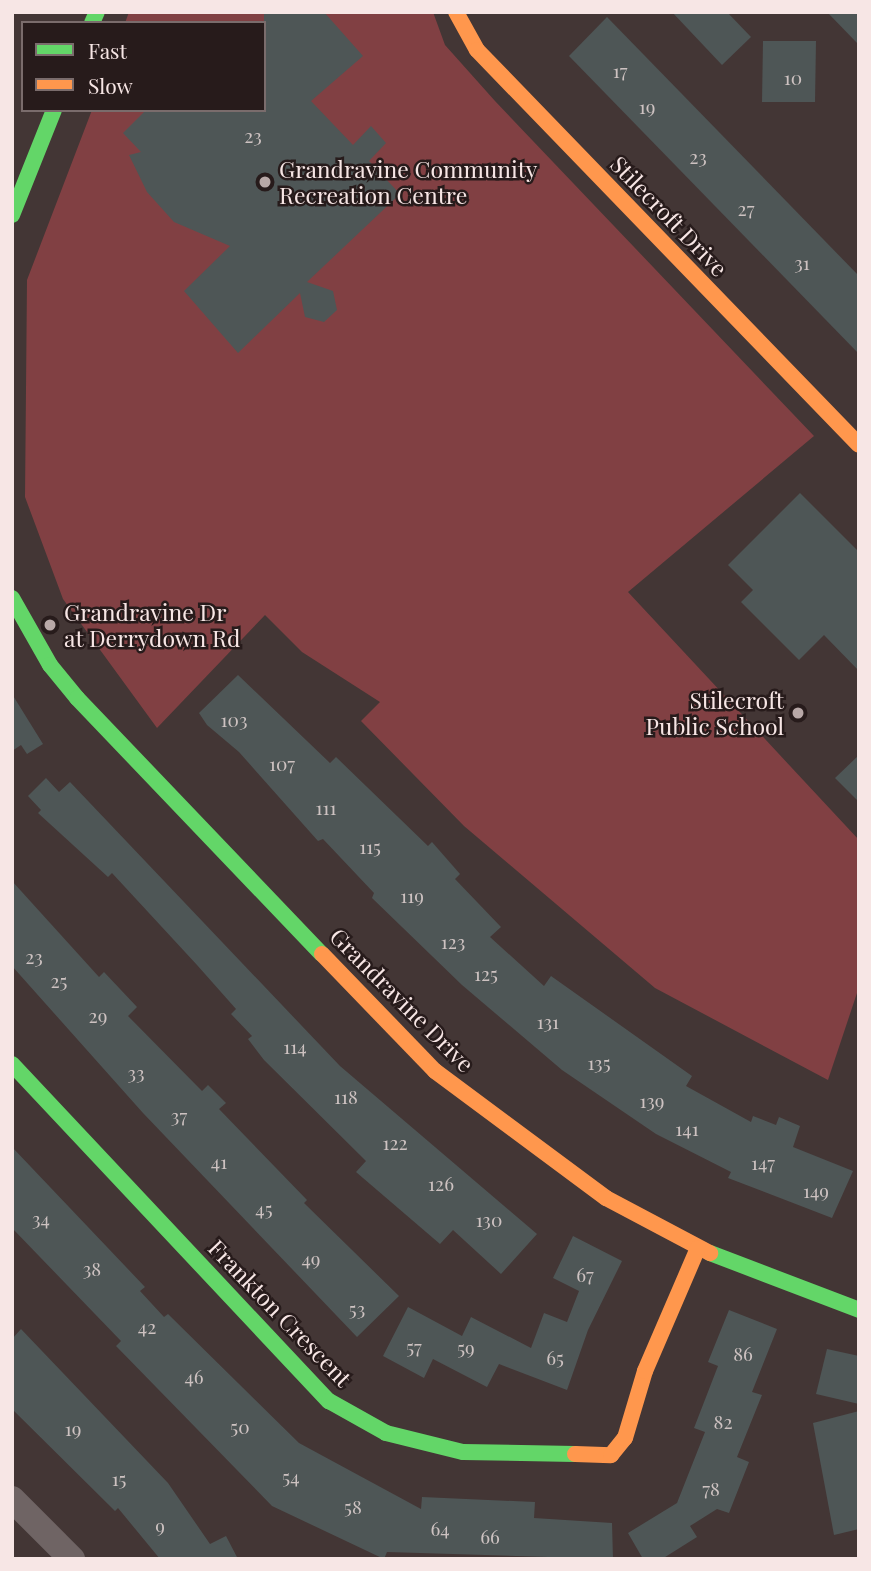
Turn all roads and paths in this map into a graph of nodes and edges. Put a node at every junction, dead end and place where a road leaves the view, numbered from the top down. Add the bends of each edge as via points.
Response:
1 (456, 12) edge
2 (53, 112) edge
3 (12, 215) edge
4 (859, 445) edge
5 (15, 615) edge
6 (12, 1065) edge
7 (698, 1248) junction
8 (859, 1310) edge
9 (12, 1499) edge
10 (72, 1559) edge

1 - 4 street, Stilecroft Drive via 477,50
2 - 3 street
5 - 7 street, Grandravine Drive via 76,698 435,1071 606,1198
6 - 7 street, Frankton Crescent via 329,1401 386,1433 463,1452 611,1455 625,1438 645,1371
7 - 8 street, Grandravine Drive
9 - 10 street

